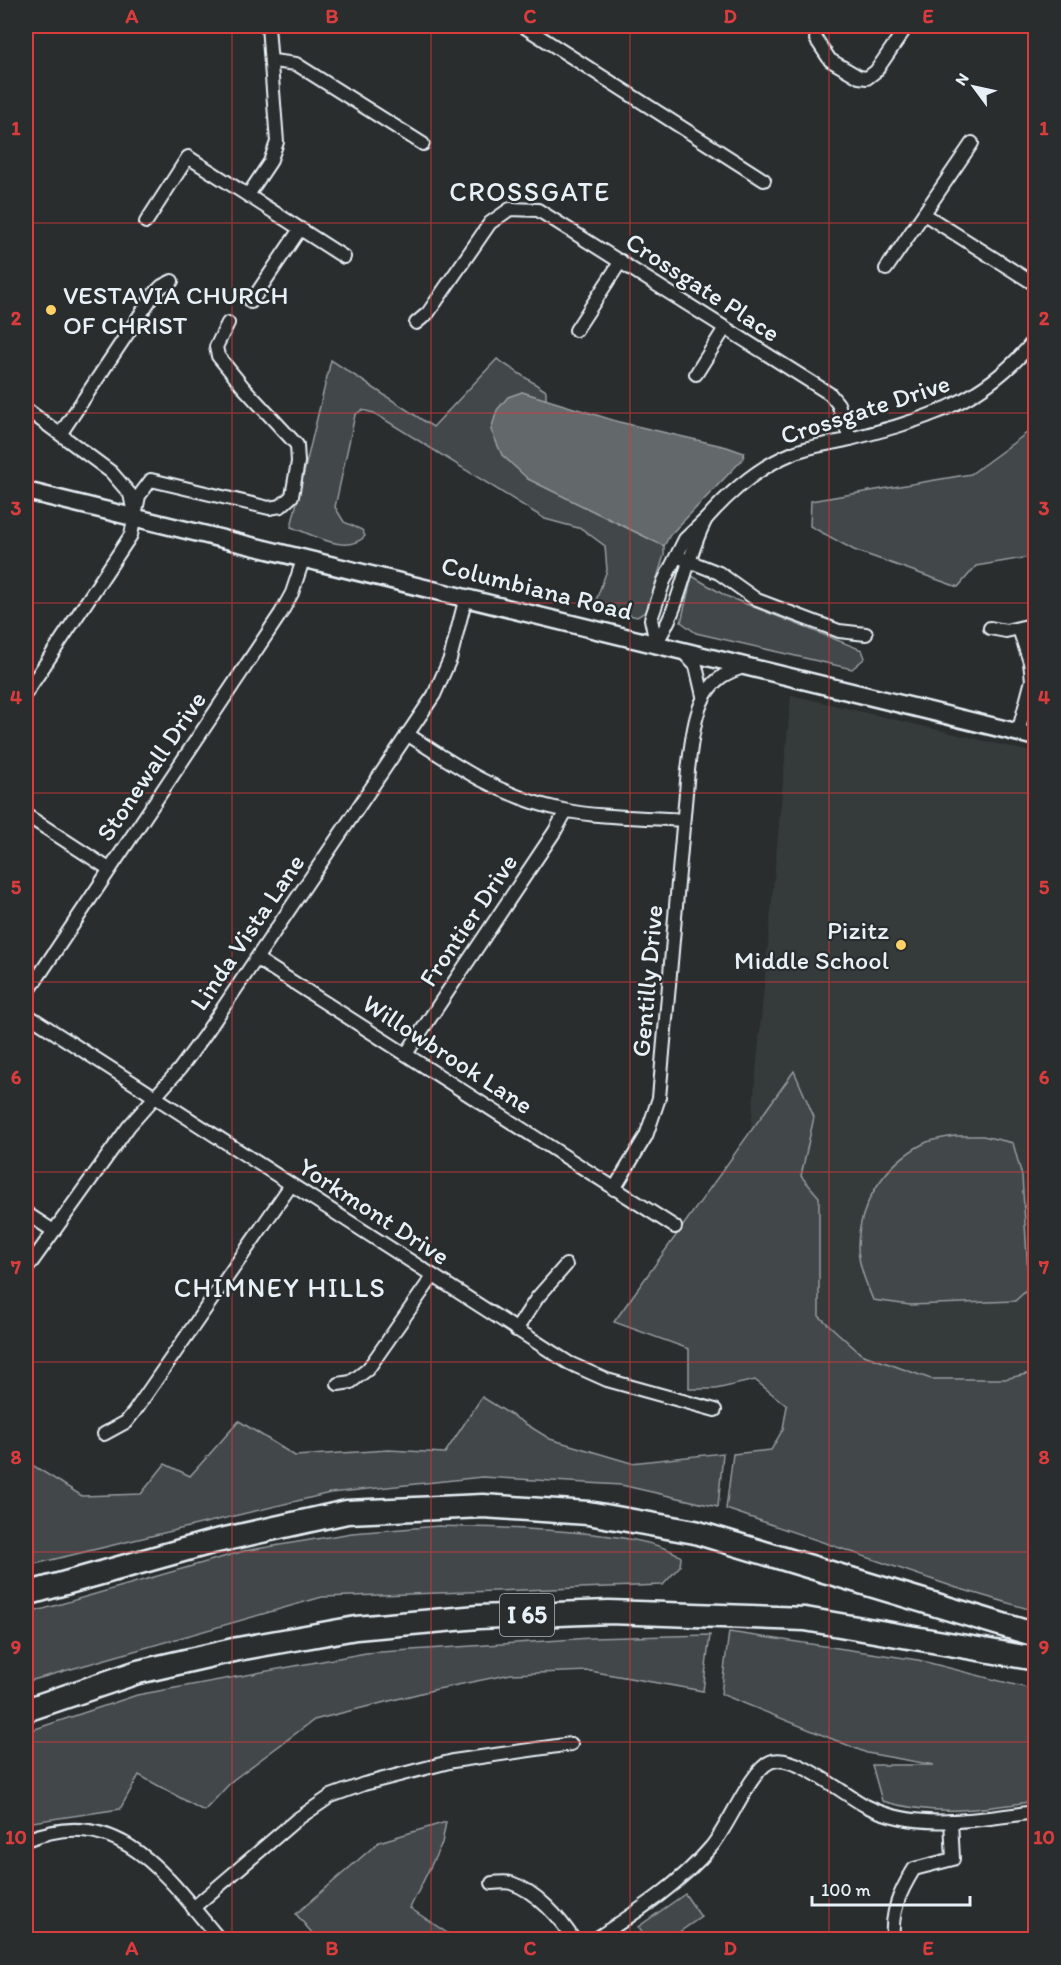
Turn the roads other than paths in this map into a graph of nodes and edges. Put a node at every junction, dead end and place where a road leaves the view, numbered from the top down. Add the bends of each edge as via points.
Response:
1 (268, 26) edge
2 (523, 26) edge
3 (908, 26) edge
4 (816, 39) dead end
5 (273, 61) junction
6 (972, 142) dead end
7 (423, 144) dead end
8 (764, 180) dead end
9 (248, 195) junction
10 (924, 214) junction
11 (147, 222) dead end
12 (300, 229) junction
13 (344, 257) dead end
14 (621, 261) junction
15 (886, 269) dead end
16 (172, 281) dead end
17 (1035, 285) edge
18 (251, 302) dead end
19 (228, 323) dead end
20 (416, 323) dead end
21 (725, 328) junction
22 (576, 330) dead end
23 (1035, 338) edge
24 (696, 374) dead end
25 (26, 409) edge
26 (61, 433) junction
27 (850, 439) junction
28 (26, 491) edge
29 (134, 516) junction
30 (706, 519) junction
31 (675, 555) junction
32 (304, 557) junction
33 (688, 560) junction
34 (466, 597) junction
35 (1035, 624) edge
36 (990, 628) dead end
37 (1019, 629) junction
38 (866, 634) dead end
39 (656, 643) junction
40 (680, 649) junction
41 (746, 666) junction
42 (26, 693) edge
43 (1033, 695) edge
44 (704, 696) junction
45 (1018, 733) junction
46 (407, 734) junction
47 (1035, 737) edge
48 (566, 811) junction
49 (26, 815) edge
50 (683, 820) junction
51 (109, 869) junction
52 (257, 959) junction
53 (26, 995) edge
54 (26, 1014) edge
55 (406, 1054) junction
56 (154, 1097) junction
57 (291, 1185) junction
58 (614, 1189) junction
59 (26, 1213) edge
60 (675, 1227) dead end
61 (52, 1230) junction
62 (566, 1265) dead end
63 (26, 1270) edge
64 (433, 1276) junction
65 (516, 1330) junction
66 (338, 1384) dead end
67 (715, 1410) dead end
68 (104, 1434) dead end
69 (26, 1594) edge
70 (1035, 1635) edge
71 (1035, 1659) edge
72 (26, 1710) edge
73 (571, 1744) dead end
74 (1035, 1812) edge
75 (951, 1821) junction
76 (26, 1840) edge
77 (492, 1883) dead end
78 (193, 1908) junction
79 (220, 1940) edge
80 (574, 1940) edge
81 (594, 1940) edge
82 (893, 1940) edge

1 - 5 street
2 - 8 street
3 - 4 street via 867,78 830,60
5 - 7 street via 296,64
5 - 9 street via 277,142 270,162
6 - 10 street
9 - 11 street via 188,157
9 - 12 street
10 - 15 street
10 - 17 street
12 - 13 street
12 - 18 street
14 - 20 street, Crossgate Place via 547,214 530,208 510,209 490,223 428,313
14 - 21 street, Crossgate Place
14 - 22 street
16 - 26 street via 154,294
19 - 29 street via 216,347 218,357 297,445 292,496 281,506 269,508 151,480 139,496
21 - 24 street
21 - 27 street, Crossgate Place via 830,394 838,404
23 - 27 street, Crossgate Drive via 1001,375 959,404
25 - 26 street
26 - 29 street via 122,482 130,494
27 - 30 street, Crossgate Drive via 792,453 734,487
28 - 29 main road, Columbiana Road
29 - 32 main road, Columbiana Road
29 - 42 street via 131,535
30 - 31 street, Crossgate Drive
30 - 33 street, Crossgate Drive
31 - 33 street
31 - 39 street, Crossgate Drive via 651,619
32 - 34 main road, Columbiana Road
32 - 51 street, Stonewall Drive via 281,613
33 - 38 street via 719,573 757,600 839,631
33 - 39 street, Crossgate Drive via 668,625
34 - 39 main road, Columbiana Road
34 - 46 street, Linda Vista Lane via 445,674
35 - 37 street
36 - 37 street
37 - 43 street via 1030,662
39 - 40 main road, Columbiana Road
40 - 41 main road, Columbiana Road
40 - 44 street, Gentilly Drive via 696,666
41 - 44 street, Gentilly Drive via 722,676
41 - 45 main road, Columbiana Road
43 - 45 street
44 - 50 street, Gentilly Drive via 692,741
45 - 47 main road, Columbiana Road
46 - 48 street via 491,786
46 - 52 street, Linda Vista Lane
48 - 50 street
48 - 55 street, Frontier Drive
49 - 51 street
50 - 58 street, Gentilly Drive via 659,1098 646,1136
51 - 53 street, Stonewall Drive
52 - 55 street, Willowbrook Lane
52 - 56 street, Linda Vista Lane via 197,1047
54 - 56 street, Yorkmont Drive
55 - 58 street, Willowbrook Lane
56 - 57 street, Yorkmont Drive
56 - 61 street, Linda Vista Lane via 114,1144
57 - 64 street, Yorkmont Drive
57 - 68 street via 134,1412 115,1430
58 - 60 street
59 - 61 street
61 - 63 street, Linda Vista Lane
62 - 65 street
64 - 65 street, Yorkmont Drive
64 - 66 street via 368,1369 351,1382
65 - 67 street, Yorkmont Drive via 594,1375
69 - 70 highway via 212,1542 347,1512 483,1506 588,1513 695,1532
71 - 72 highway, I 65 via 805,1620 609,1612 478,1617 356,1628 238,1649 138,1672
73 - 78 street via 453,1761 331,1796 296,1820
74 - 75 street
75 - 81 street via 890,1816 853,1799 794,1762 776,1759 756,1775 713,1845 692,1868
75 - 82 street via 953,1859 914,1869 901,1889 891,1918
76 - 78 street via 66,1830 118,1838 150,1859
77 - 80 street via 509,1882 525,1891 555,1915
78 - 79 street

